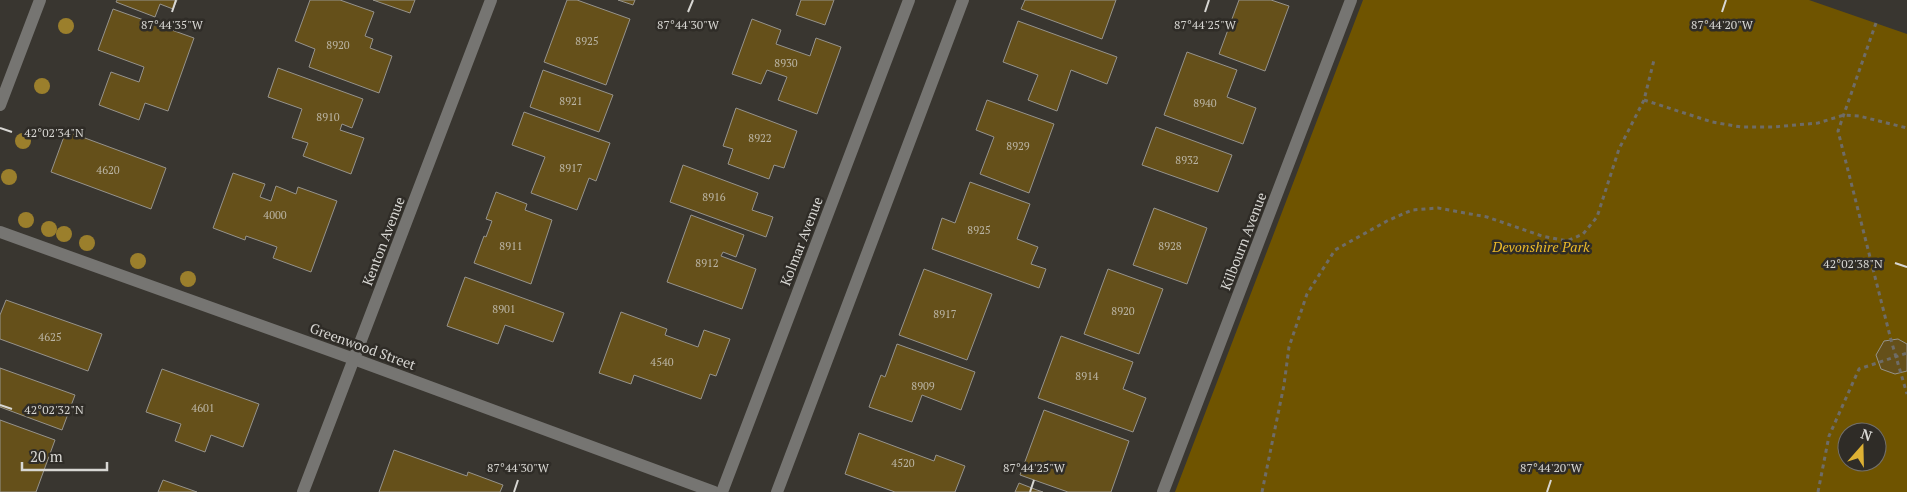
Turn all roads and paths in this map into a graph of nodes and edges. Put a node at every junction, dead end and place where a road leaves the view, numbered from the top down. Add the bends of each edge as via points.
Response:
1 (40, 0) edge
2 (490, 0) edge
3 (909, 0) edge
4 (963, 0) edge
5 (1351, 0) edge
6 (1876, 23) dead end
7 (1654, 60) dead end
8 (1644, 100) junction
9 (0, 105) edge
10 (1844, 115) junction
11 (1907, 128) edge
12 (0, 232) edge
13 (1907, 353) edge
14 (1896, 356) junction
15 (354, 359) junction
16 (1907, 394) edge
17 (303, 492) edge
18 (714, 492) edge
19 (722, 492) edge
20 (777, 492) edge
21 (1163, 492) edge
22 (1262, 492) edge
23 (1818, 492) edge

1 - 9 street
2 - 15 street, Kenton Avenue
3 - 19 street, Kolmar Avenue
4 - 20 street
5 - 21 street, Kilbourn Avenue
6 - 10 path
7 - 8 path
8 - 10 path via 1712,122 1741,127 1818,122
8 - 22 path via 1619,149 1598,217 1584,234 1567,241 1487,217 1438,208 1412,210 1335,250 1307,294 1289,347
10 - 11 path
10 - 14 path via 1838,131
12 - 15 street, Greenwood Street
13 - 14 path
14 - 16 path
14 - 23 path via 1858,368 1829,436
15 - 17 street, Kenton Avenue
15 - 18 street, Greenwood Street

